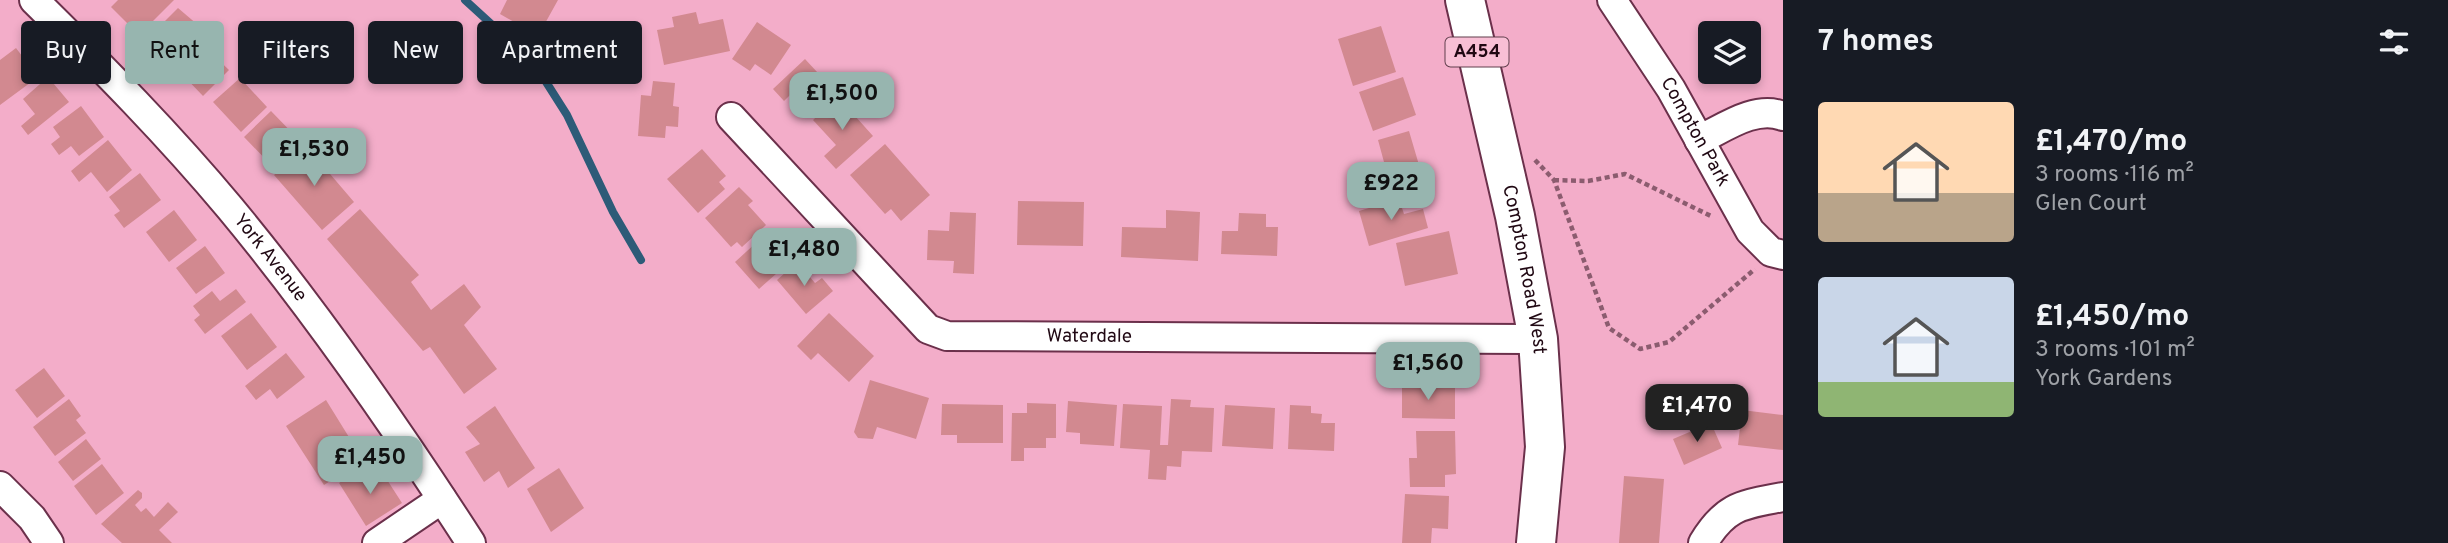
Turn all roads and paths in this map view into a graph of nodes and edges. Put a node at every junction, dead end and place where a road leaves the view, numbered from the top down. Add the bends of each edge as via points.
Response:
1 (34, 0) edge
2 (1465, 0) edge
3 (1612, 0) edge
4 (1783, 116) edge
5 (731, 117) dead end
6 (1699, 140) junction
7 (1746, 225) junction
8 (1771, 261) edge
9 (1538, 339) junction
10 (0, 486) edge
11 (1783, 497) edge
12 (442, 499) junction
13 (49, 543) edge
14 (377, 543) edge
15 (471, 543) edge
16 (1536, 543) edge
17 (1703, 543) edge

1 - 12 street, York Avenue via 168,136 229,206 369,390
2 - 9 highway, Compton Road West / A454
3 - 6 street, Compton Park
4 - 6 street via 1768,111 1756,114
5 - 9 street, Waterdale via 928,328 947,337
6 - 7 street, Compton Park
7 - 8 street, Compton Park via 1770,252
7 - 8 path via 1721,221 1625,174 1588,181 1554,180 1609,328 1640,349 1669,342
9 - 16 highway, Compton Road West / A454 via 1545,447
10 - 13 street via 33,518
11 - 17 street via 1725,513
12 - 14 street
12 - 15 street, York Avenue

